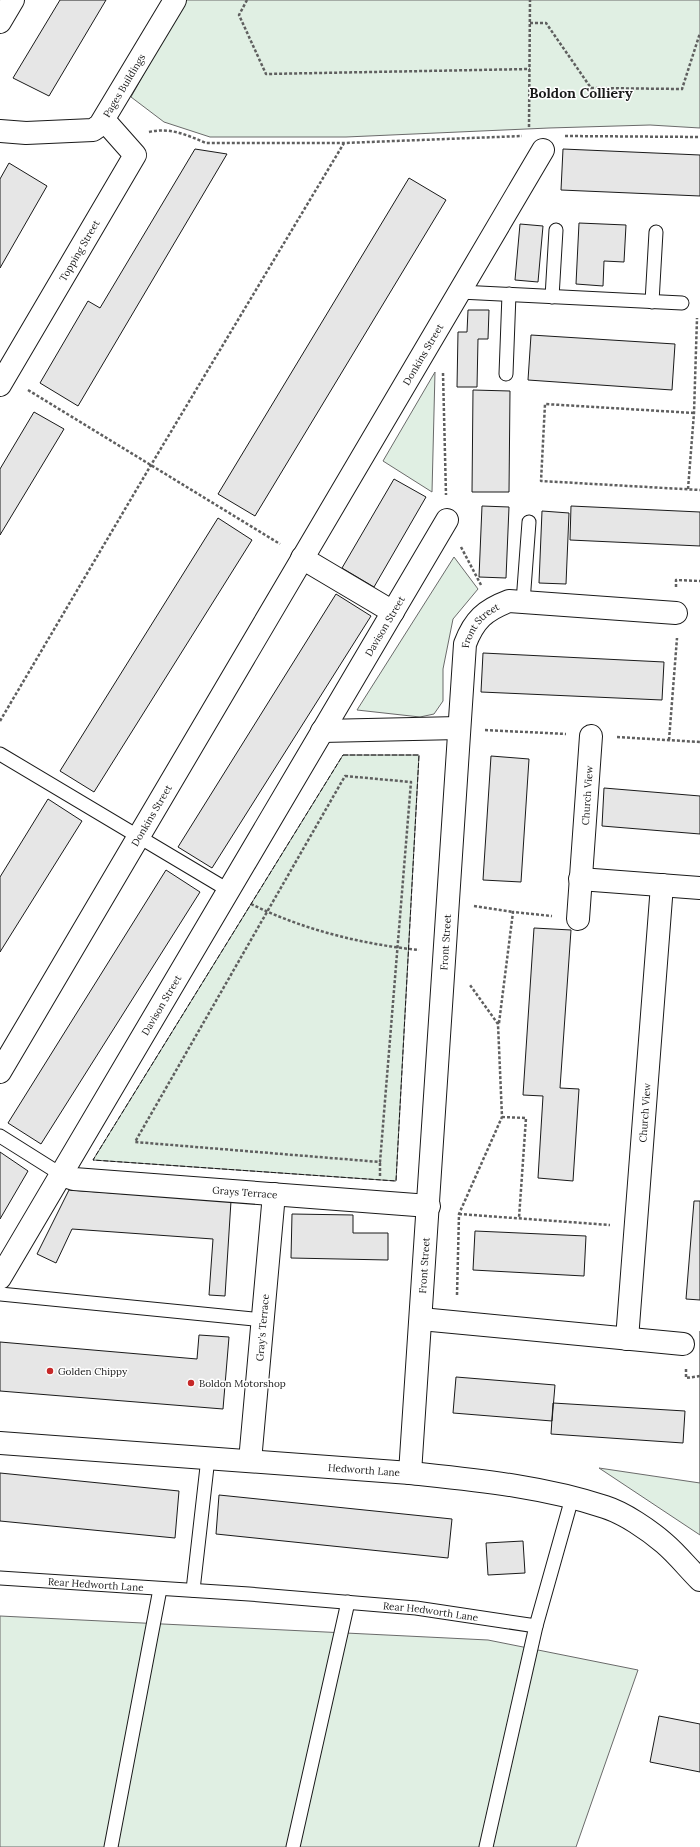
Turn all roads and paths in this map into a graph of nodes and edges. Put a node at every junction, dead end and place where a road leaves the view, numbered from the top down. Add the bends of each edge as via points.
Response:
1 (13, 0) edge
2 (175, 0) edge
3 (247, 0) edge
4 (530, 0) edge
5 (0, 22) edge
6 (530, 22) junction
7 (700, 33) edge
8 (530, 69) junction
9 (104, 120) junction
10 (529, 128) dead end
11 (0, 131) edge
12 (560, 136) dead end
13 (700, 136) edge
14 (120, 139) junction
15 (344, 143) junction
16 (536, 143) joint
17 (556, 230) dead end
18 (656, 232) dead end
19 (460, 292) junction
20 (509, 294) junction
21 (552, 297) junction
22 (652, 302) junction
23 (682, 304) joint
24 (443, 370) dead end
25 (506, 374) dead end
26 (3, 381) edge
27 (694, 413) junction
28 (151, 465) junction
29 (688, 490) junction
30 (700, 490) edge
31 (447, 520) junction
32 (529, 522) dead end
33 (302, 558) junction
34 (523, 602) junction
35 (492, 607) junction
36 (393, 612) junction
37 (676, 613) joint
38 (0, 721) edge
39 (459, 728) junction
40 (322, 731) junction
41 (591, 736) dead end
42 (669, 740) dead end
43 (0, 754) edge
44 (138, 836) junction
45 (580, 879) junction
46 (662, 886) junction
47 (700, 888) edge
48 (228, 890) junction
49 (448, 903) junction
50 (267, 912) junction
51 (513, 912) junction
52 (578, 919) joint
53 (397, 948) junction
54 (445, 953) junction
55 (498, 1024) junction
56 (0, 1072) edge
57 (502, 1117) junction
58 (0, 1136) edge
59 (62, 1175) junction
60 (274, 1194) junction
61 (428, 1206) junction
62 (459, 1214) junction
63 (519, 1218) junction
64 (636, 1227) junction
65 (0, 1278) edge
66 (0, 1294) edge
67 (421, 1319) junction
68 (263, 1320) junction
69 (457, 1322) junction
70 (627, 1339) junction
71 (684, 1344) dead end
72 (0, 1443) edge
73 (208, 1458) junction
74 (250, 1461) junction
75 (410, 1473) junction
76 (572, 1498) junction
77 (0, 1578) edge
78 (700, 1580) edge
79 (160, 1588) junction
80 (193, 1590) junction
81 (348, 1602) junction
82 (536, 1626) junction
83 (111, 1847) edge
84 (293, 1847) edge
85 (486, 1847) edge

1 - 5 street
2 - 9 street, Pages Buildings
3 - 8 path via 239,15 266,74
4 - 6 path
6 - 7 path via 546,23 591,88 682,89
6 - 8 path
8 - 10 path
9 - 11 street, Pages Buildings via 93,130 26,133
9 - 14 street, Topping Street
12 - 13 path
14 - 15 path via 162,129 206,143
14 - 26 street, Topping Street via 135,155
15 - 16 path
15 - 28 path
16 - 19 street, Donkins Street
17 - 21 lane
18 - 22 lane
19 - 20 lane
19 - 33 street, Donkins Street
20 - 21 lane
20 - 25 lane
21 - 22 lane
22 - 23 lane
23 - 27 path via 698,305
24 - 31 path
26 - 28 path
27 - 29 path
27 - 29 path via 545,404 541,481
28 - 33 path
28 - 38 path
29 - 30 path
31 - 35 path
31 - 36 street, Davison Street
32 - 34 lane
33 - 36 street
33 - 44 street, Donkins Street
34 - 35 street, Front Street via 509,601
34 - 37 street, Front Street
35 - 39 street, Front Street via 470,630 465,644
36 - 40 street, Davison Street
37 - 42 path via 677,637
39 - 40 street
39 - 49 street, Front Street
40 - 48 street, Davison Street
41 - 45 street, Church View
43 - 44 lane
44 - 48 lane
44 - 56 street, Donkins Street
45 - 46 street
45 - 52 street, Church View
46 - 47 street
46 - 64 street, Church View
48 - 50 path
48 - 59 street, Davison Street
49 - 51 path
49 - 54 street, Front Street
50 - 53 path via 333,935
50 - 53 path via 345,776 411,782
50 - 53 path via 135,1142 380,1162
51 - 52 path
51 - 55 path
53 - 54 path
54 - 55 path
54 - 61 street, Front Street
55 - 57 path
57 - 62 path
57 - 63 path via 526,1118
58 - 59 lane
59 - 60 street, Grays Terrace via 74,1179
59 - 65 street, Davison Street
60 - 61 street, Grays Terrace
60 - 68 street, Gray's Terrace
61 - 67 street, Front Street
62 - 63 path
62 - 69 path
63 - 64 path
64 - 70 street, Church View
66 - 68 lane
67 - 69 street
67 - 75 street, Front Street
68 - 74 street, Gray's Terrace
69 - 70 street
70 - 71 street
72 - 73 street, Hedworth Lane
73 - 74 street, Hedworth Lane
73 - 80 lane
74 - 75 street, Hedworth Lane
75 - 76 street, Hedworth Lane via 474,1480
76 - 78 street, Hedworth Lane via 606,1507 636,1523 664,1543
76 - 82 lane
77 - 79 lane, Rear Hedworth Lane
79 - 80 lane, Rear Hedworth Lane
79 - 83 lane
80 - 81 lane, Rear Hedworth Lane
81 - 82 lane, Rear Hedworth Lane via 416,1608
81 - 84 lane
82 - 85 lane

